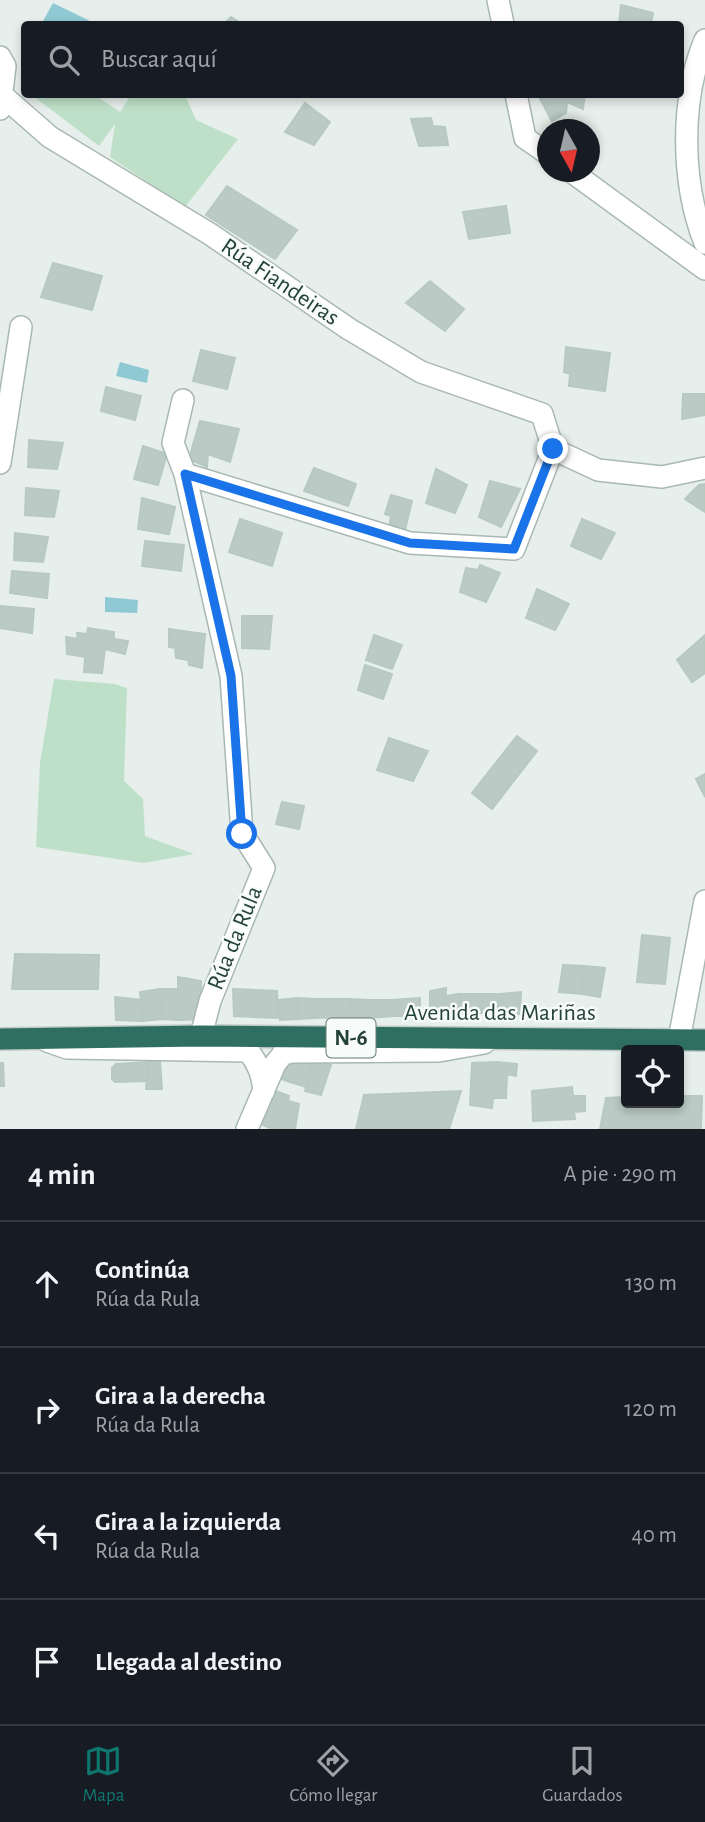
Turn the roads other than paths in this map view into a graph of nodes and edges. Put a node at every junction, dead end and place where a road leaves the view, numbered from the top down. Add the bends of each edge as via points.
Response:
1 (498, 0) edge
2 (502, 21) edge
3 (705, 40) edge
4 (0, 57) edge
5 (517, 98) edge
6 (2, 104) edge
7 (537, 146) edge
8 (586, 182) edge
9 (705, 243) edge
10 (705, 269) edge
11 (21, 327) dead end
12 (183, 400) dead end
13 (553, 449) junction
14 (0, 462) edge
15 (705, 467) edge
16 (185, 474) junction
17 (705, 901) edge
18 (201, 1036) junction
19 (39, 1038) junction
20 (0, 1039) edge
21 (501, 1039) junction
22 (679, 1040) junction
23 (705, 1040) edge
24 (264, 1091) junction
25 (247, 1129) edge

1 - 2 street
3 - 9 street via 691,88 686,153 695,217
4 - 6 street via 5,66
5 - 7 street via 525,138
6 - 13 street, Rúa Fiandeiras via 421,372 542,414
8 - 10 street
11 - 14 street
12 - 16 street, Rúa da Rula via 173,443
13 - 15 street via 598,470 662,477
13 - 16 street via 514,549 410,543
16 - 18 street, Rúa da Rula via 231,676 242,834 264,868 210,1001
17 - 22 street
18 - 19 highway, Avenida das Mariñas / N-6
18 - 21 highway, Avenida das Mariñas / N-6
19 - 20 highway, Avenida das Mariñas / N-6
19 - 24 street via 67,1048 248,1051 262,1073
21 - 22 highway, Avenida das Mariñas / N-6
21 - 24 street via 439,1051 283,1054
22 - 23 highway, Avenida das Mariñas / N-6
24 - 25 street

